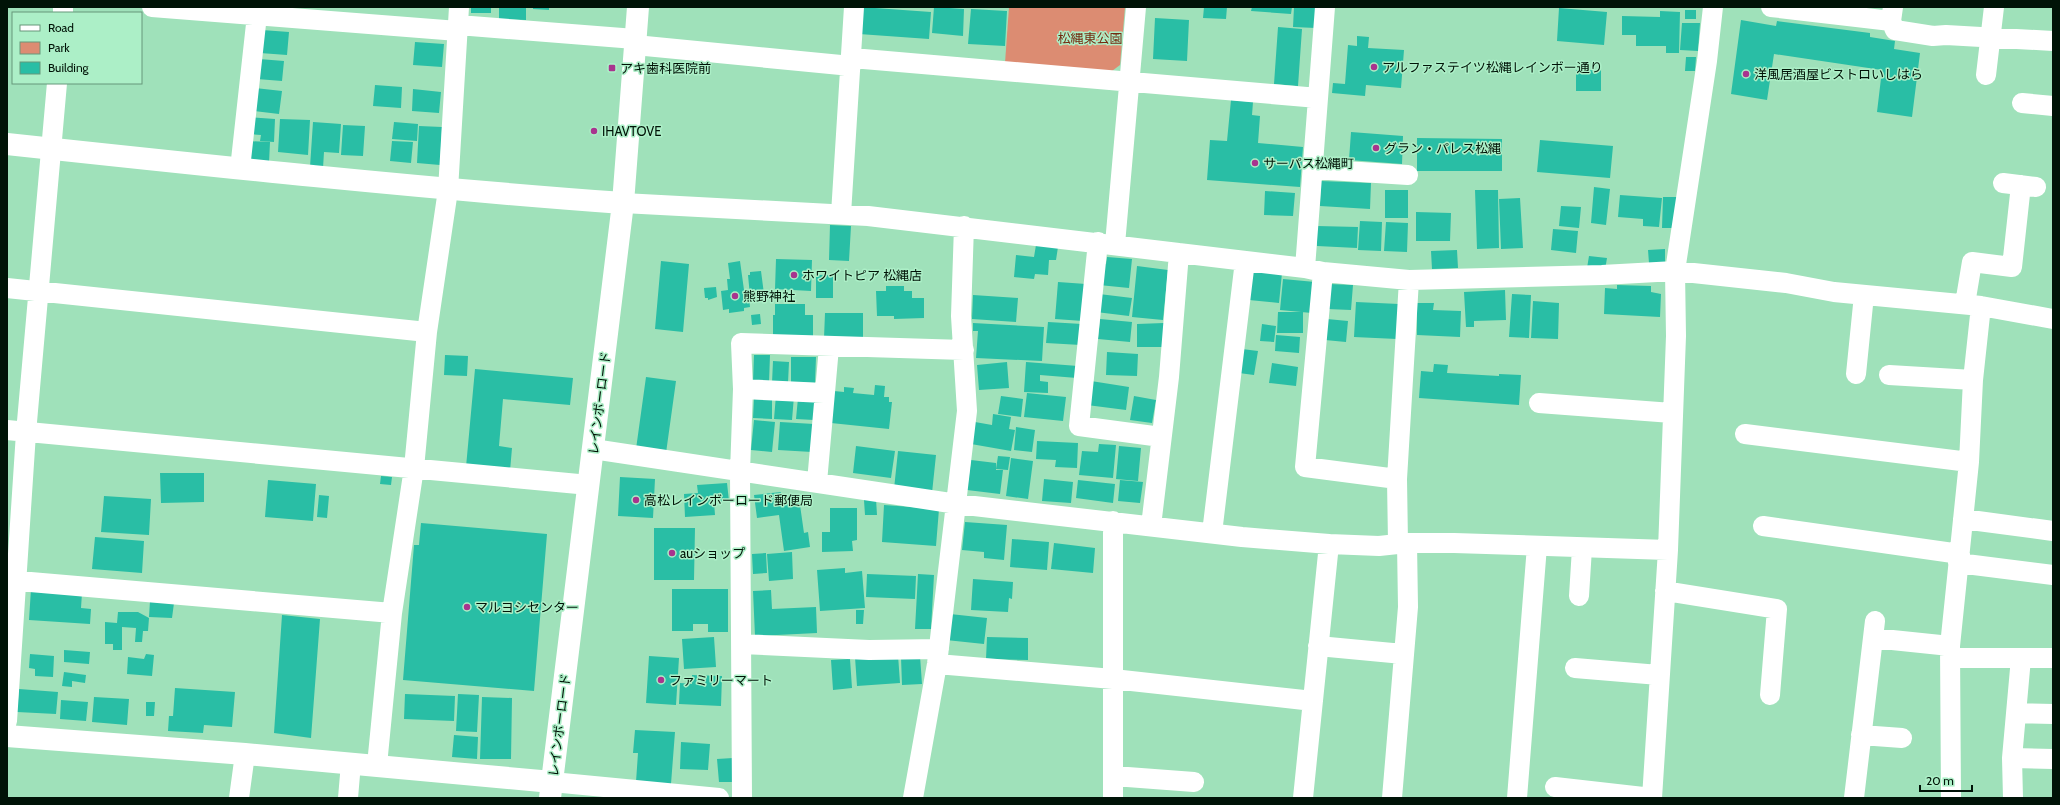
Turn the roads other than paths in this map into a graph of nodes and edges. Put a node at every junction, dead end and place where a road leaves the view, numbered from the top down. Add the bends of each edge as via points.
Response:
1 (152, 7) edge
2 (638, 7) edge
3 (854, 7) edge
4 (1136, 7) edge
5 (1325, 7) edge
6 (1713, 7) edge
7 (1771, 7) edge
8 (1994, 7) edge
9 (1892, 14) edge
10 (257, 15) junction
11 (458, 21) edge
12 (1990, 37) junction
13 (2053, 41) edge
14 (635, 42) junction
15 (851, 62) junction
16 (1986, 75) dead end
17 (1130, 82) junction
18 (57, 84) edge
19 (1318, 98) junction
20 (2022, 103) dead end
21 (2053, 106) edge
22 (7, 144) edge
23 (52, 149) junction
24 (240, 169) junction
25 (1312, 169) junction
26 (1408, 175) dead end
27 (2020, 185) dead end
28 (448, 190) junction
29 (624, 203) junction
30 (841, 214) junction
31 (964, 226) junction
32 (1106, 243) junction
33 (1179, 253) junction
34 (1245, 261) junction
35 (1314, 270) junction
36 (1675, 271) junction
37 (1410, 280) junction
38 (7, 288) edge
39 (37, 290) junction
40 (1864, 295) junction
41 (1973, 305) junction
42 (2053, 319) edge
43 (427, 332) junction
44 (828, 347) junction
45 (964, 350) junction
46 (1856, 374) dead end
47 (1889, 375) dead end
48 (1974, 380) junction
49 (743, 389) junction
50 (824, 393) junction
51 (1539, 403) dead end
52 (1672, 413) junction
53 (16, 432) edge
54 (1745, 434) dead end
55 (1161, 437) junction
56 (593, 449) junction
57 (1969, 462) junction
58 (414, 468) junction
59 (740, 472) junction
60 (1397, 479) junction
61 (817, 482) junction
62 (589, 485) junction
63 (957, 504) junction
64 (1963, 519) junction
65 (1113, 521) junction
66 (1150, 526) junction
67 (1763, 526) dead end
68 (2053, 531) edge
69 (1212, 533) junction
70 (1403, 543) junction
71 (1329, 544) junction
72 (1537, 546) junction
73 (1582, 548) junction
74 (1668, 550) junction
75 (1959, 558) junction
76 (2053, 575) edge
77 (12, 581) edge
78 (1665, 591) junction
79 (1579, 596) dead end
80 (392, 613) junction
81 (10, 632) edge
82 (742, 644) junction
83 (1318, 646) junction
84 (1950, 652) junction
85 (1404, 654) junction
86 (938, 656) junction
87 (2021, 658) junction
88 (2053, 658) edge
89 (1575, 668) dead end
90 (1659, 675) junction
91 (1113, 679) junction
92 (1770, 695) dead end
93 (1313, 701) junction
94 (2016, 713) junction
95 (2053, 714) edge
96 (7, 721) edge
97 (1862, 735) junction
98 (7, 736) edge
99 (1902, 738) dead end
100 (245, 754) junction
101 (2012, 758) junction
102 (2053, 759) edge
103 (352, 763) junction
104 (377, 765) junction
105 (1114, 776) junction
106 (1194, 782) dead end
107 (1555, 787) dead end
108 (551, 790) edge
109 (239, 798) edge
110 (348, 798) edge
111 (719, 798) edge
112 (742, 798) edge
113 (913, 798) edge
114 (1113, 798) edge
115 (1303, 798) edge
116 (1392, 798) edge
117 (1517, 798) edge
118 (1652, 798) edge
119 (1854, 798) edge
120 (1951, 798) edge
121 (2013, 798) edge

1 - 10 street
2 - 14 street, レインボーロード
3 - 15 street
4 - 17 street
5 - 19 street
6 - 36 street via 1708,62
7 - 9 street
8 - 12 street
9 - 12 street via 1895,30 1933,36
10 - 11 street
10 - 24 street
11 - 14 street
11 - 28 street
12 - 13 street
12 - 16 street
14 - 15 street
14 - 29 street, レインボーロード
15 - 17 street
15 - 30 street
17 - 19 street
17 - 32 street
18 - 23 street
19 - 25 street
20 - 21 street
22 - 23 street
23 - 24 street
23 - 39 street
24 - 28 street
25 - 26 street
25 - 35 street
27 - 41 street via 2012,267 1972,262
28 - 29 street
28 - 43 street
29 - 30 street
29 - 56 street, レインボーロード
30 - 31 street
31 - 32 street
31 - 45 street via 961,316
32 - 33 street
32 - 55 street via 1079,426
33 - 34 street
33 - 55 street via 1169,377
34 - 35 street
34 - 69 street
35 - 37 street
35 - 60 street via 1304,467
36 - 37 street
36 - 40 street
36 - 52 street via 1676,336
37 - 60 street
38 - 39 street
39 - 43 street
39 - 53 street
40 - 41 street
40 - 46 street
41 - 42 street
41 - 48 street
43 - 58 street
44 - 45 street
44 - 49 street via 741,343
44 - 50 street
45 - 63 street via 967,412
47 - 48 street
48 - 57 street
49 - 50 street
49 - 59 street
50 - 61 street
51 - 52 street
52 - 74 street
53 - 58 street
53 - 77 street
54 - 57 street
55 - 66 street
56 - 59 street
56 - 62 street, レインボーロード
57 - 64 street
58 - 62 street
58 - 80 street
59 - 61 street
59 - 82 street
60 - 70 street
61 - 63 street
62 - 108 street, レインボーロード
63 - 65 street
63 - 86 street
64 - 68 street
64 - 75 street
65 - 66 street
65 - 91 street
66 - 69 street
67 - 75 street
69 - 71 street
70 - 71 street via 1379,546
70 - 72 street
70 - 85 street via 1408,607
71 - 83 street
72 - 73 street
72 - 117 street
73 - 74 street
73 - 79 street
74 - 78 street
75 - 76 street
75 - 84 street
77 - 80 street
77 - 81 street
78 - 90 street
78 - 92 street via 1777,609
80 - 104 street
81 - 96 street
82 - 86 street
82 - 112 street
83 - 85 street
83 - 93 street
84 - 87 street
84 - 97 street via 1874,630
84 - 120 street
85 - 116 street
86 - 91 street
86 - 113 street
87 - 88 street
87 - 94 street
89 - 90 street
90 - 118 street
91 - 93 street
91 - 105 street
93 - 115 street
94 - 95 street
94 - 101 street
97 - 99 street
97 - 119 street
98 - 100 street
100 - 103 street
100 - 109 street
101 - 102 street
101 - 121 street
103 - 104 street
103 - 110 street
104 - 108 street
105 - 106 street
105 - 114 street
107 - 118 street
108 - 111 street

